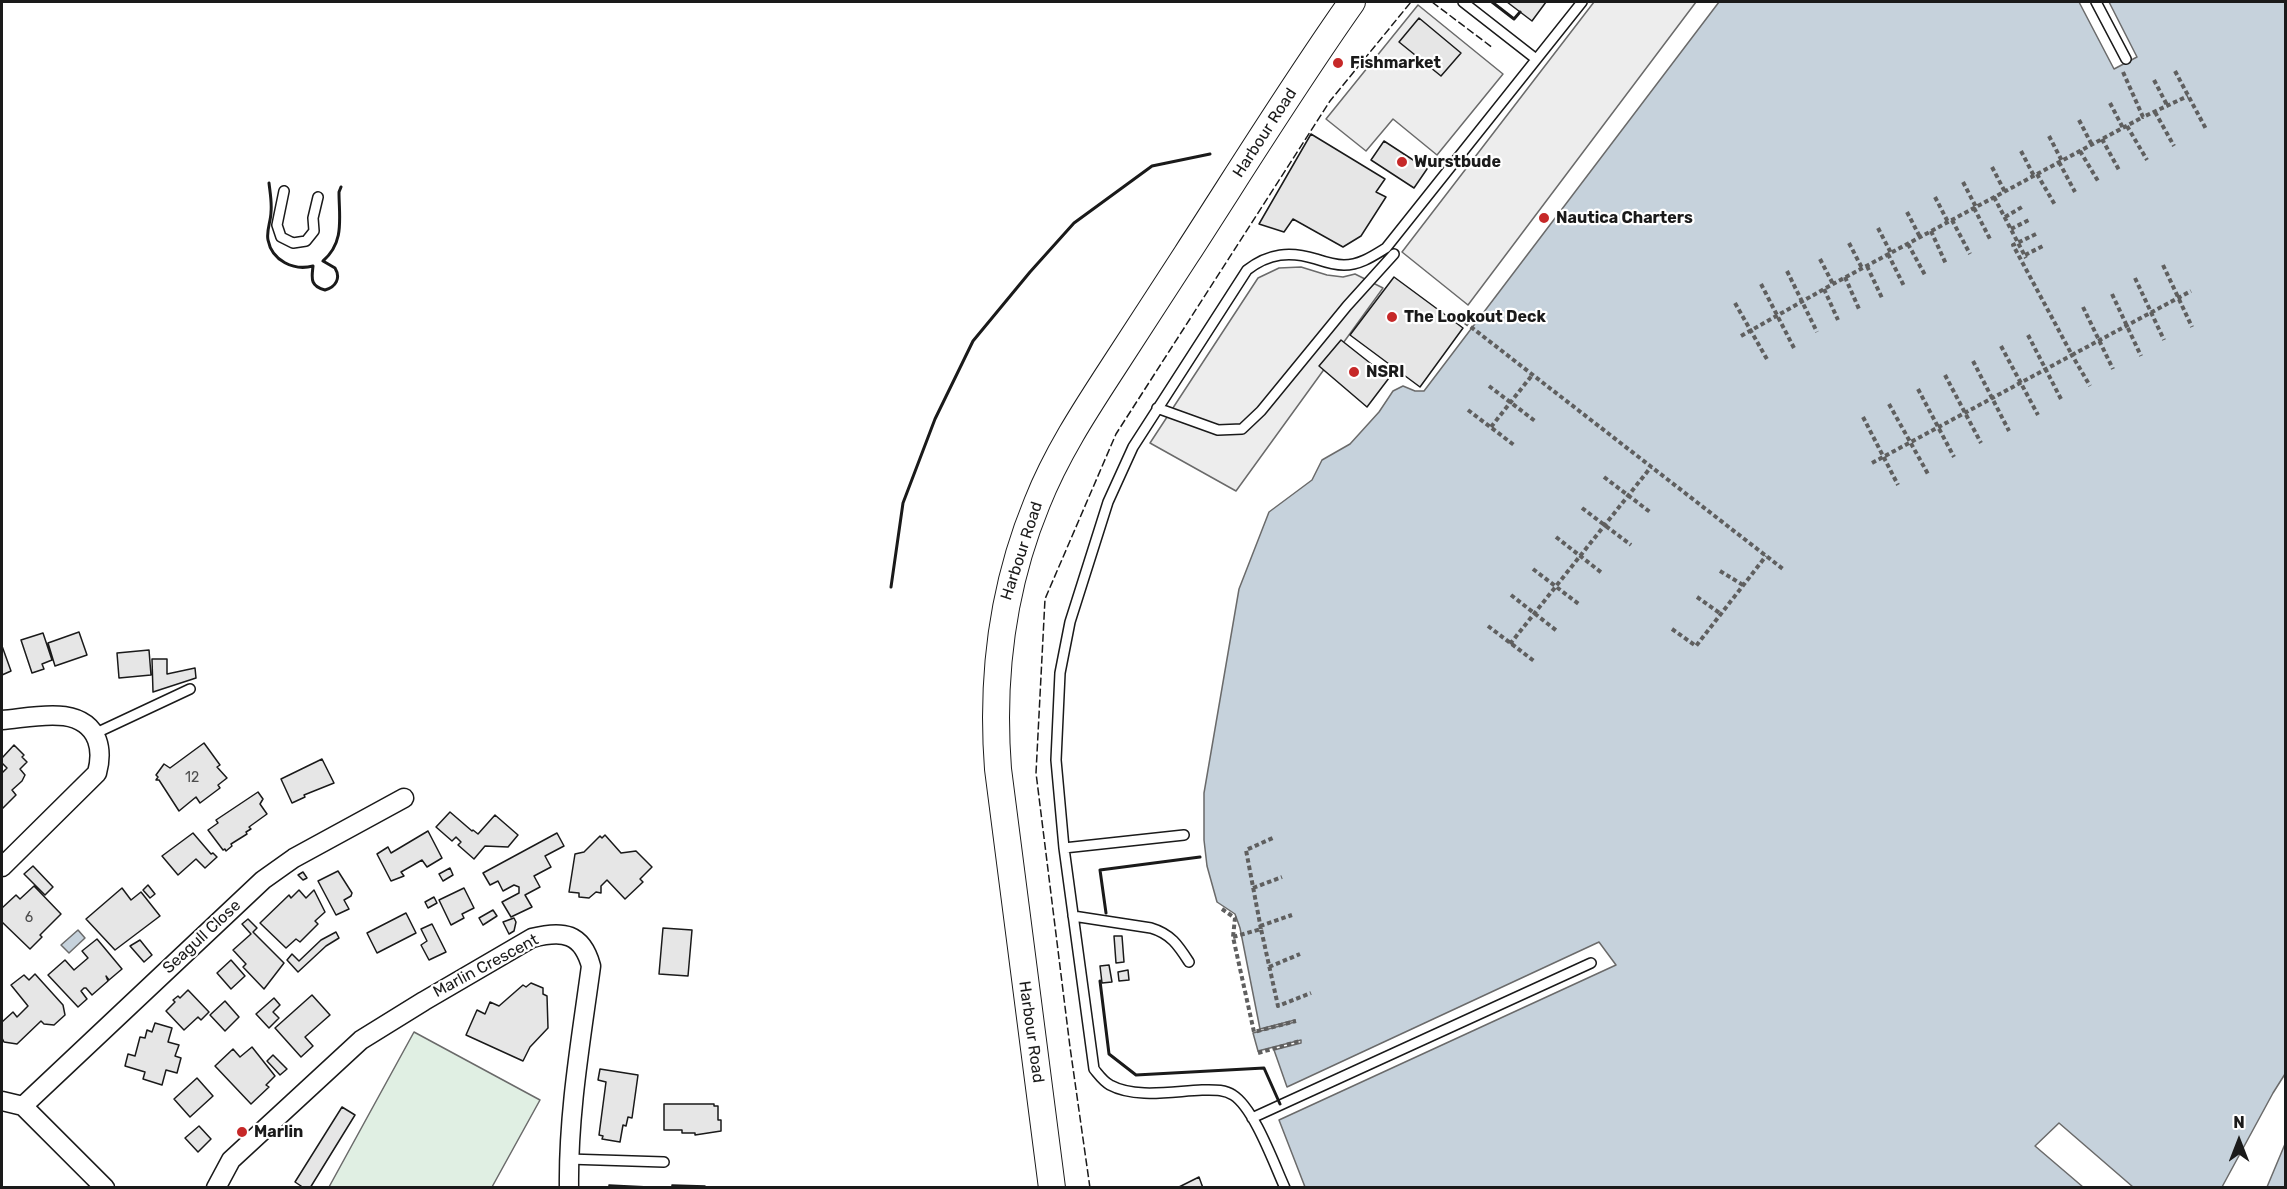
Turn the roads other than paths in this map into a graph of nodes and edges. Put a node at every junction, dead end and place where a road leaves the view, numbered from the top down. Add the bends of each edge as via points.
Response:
1 (1352, 2) edge
2 (1463, 2) edge
3 (1581, 2) edge
4 (2096, 2) edge
5 (1536, 59) junction
6 (2123, 63) road end
7 (284, 190) dead end
8 (318, 197) dead end
9 (1394, 254) dead end
10 (1157, 408) junction
11 (190, 689) dead end
12 (2, 720) edge
13 (94, 734) junction
14 (404, 798) dead end
15 (1184, 835) dead end
16 (1064, 848) junction
17 (2, 867) edge
18 (1073, 916) junction
19 (1189, 962) dead end
20 (1591, 963) dead end
21 (2, 1101) edge
22 (23, 1106) junction
23 (1252, 1118) junction
24 (568, 1159) junction
25 (664, 1162) dead end
26 (105, 1188) edge
27 (216, 1188) edge
28 (569, 1188) edge
29 (1052, 1188) edge
30 (1285, 1188) edge

1 - 29 street, Harbour Road via 1076,424 1037,502 1012,574 1000,636 995,725
2 - 5 lane
3 - 5 lane
4 - 6 lane
5 - 10 lane via 1386,248 1356,264 1342,265 1295,253 1258,262 1247,270
7 - 8 lane via 277,225 281,237 293,243 306,241 314,231
9 - 10 lane via 1242,429 1218,430
10 - 16 lane via 1133,447 1108,502 1070,622 1060,673 1056,760
11 - 13 lane
12 - 13 street via 67,716 79,720
13 - 17 street via 100,756 97,773
14 - 22 street, Seagull Close via 294,858 263,880
15 - 16 lane
16 - 18 lane
18 - 19 lane via 1162,931 1177,943
18 - 23 lane via 1094,1069 1103,1080 1123,1090 1221,1090 1244,1104
20 - 23 lane
21 - 22 street
22 - 26 street
23 - 30 lane
24 - 25 lane
24 - 27 street, Marlin Crescent via 591,966 587,951 572,936 550,933 532,938 361,1040 231,1160
24 - 28 street, Marlin Crescent

